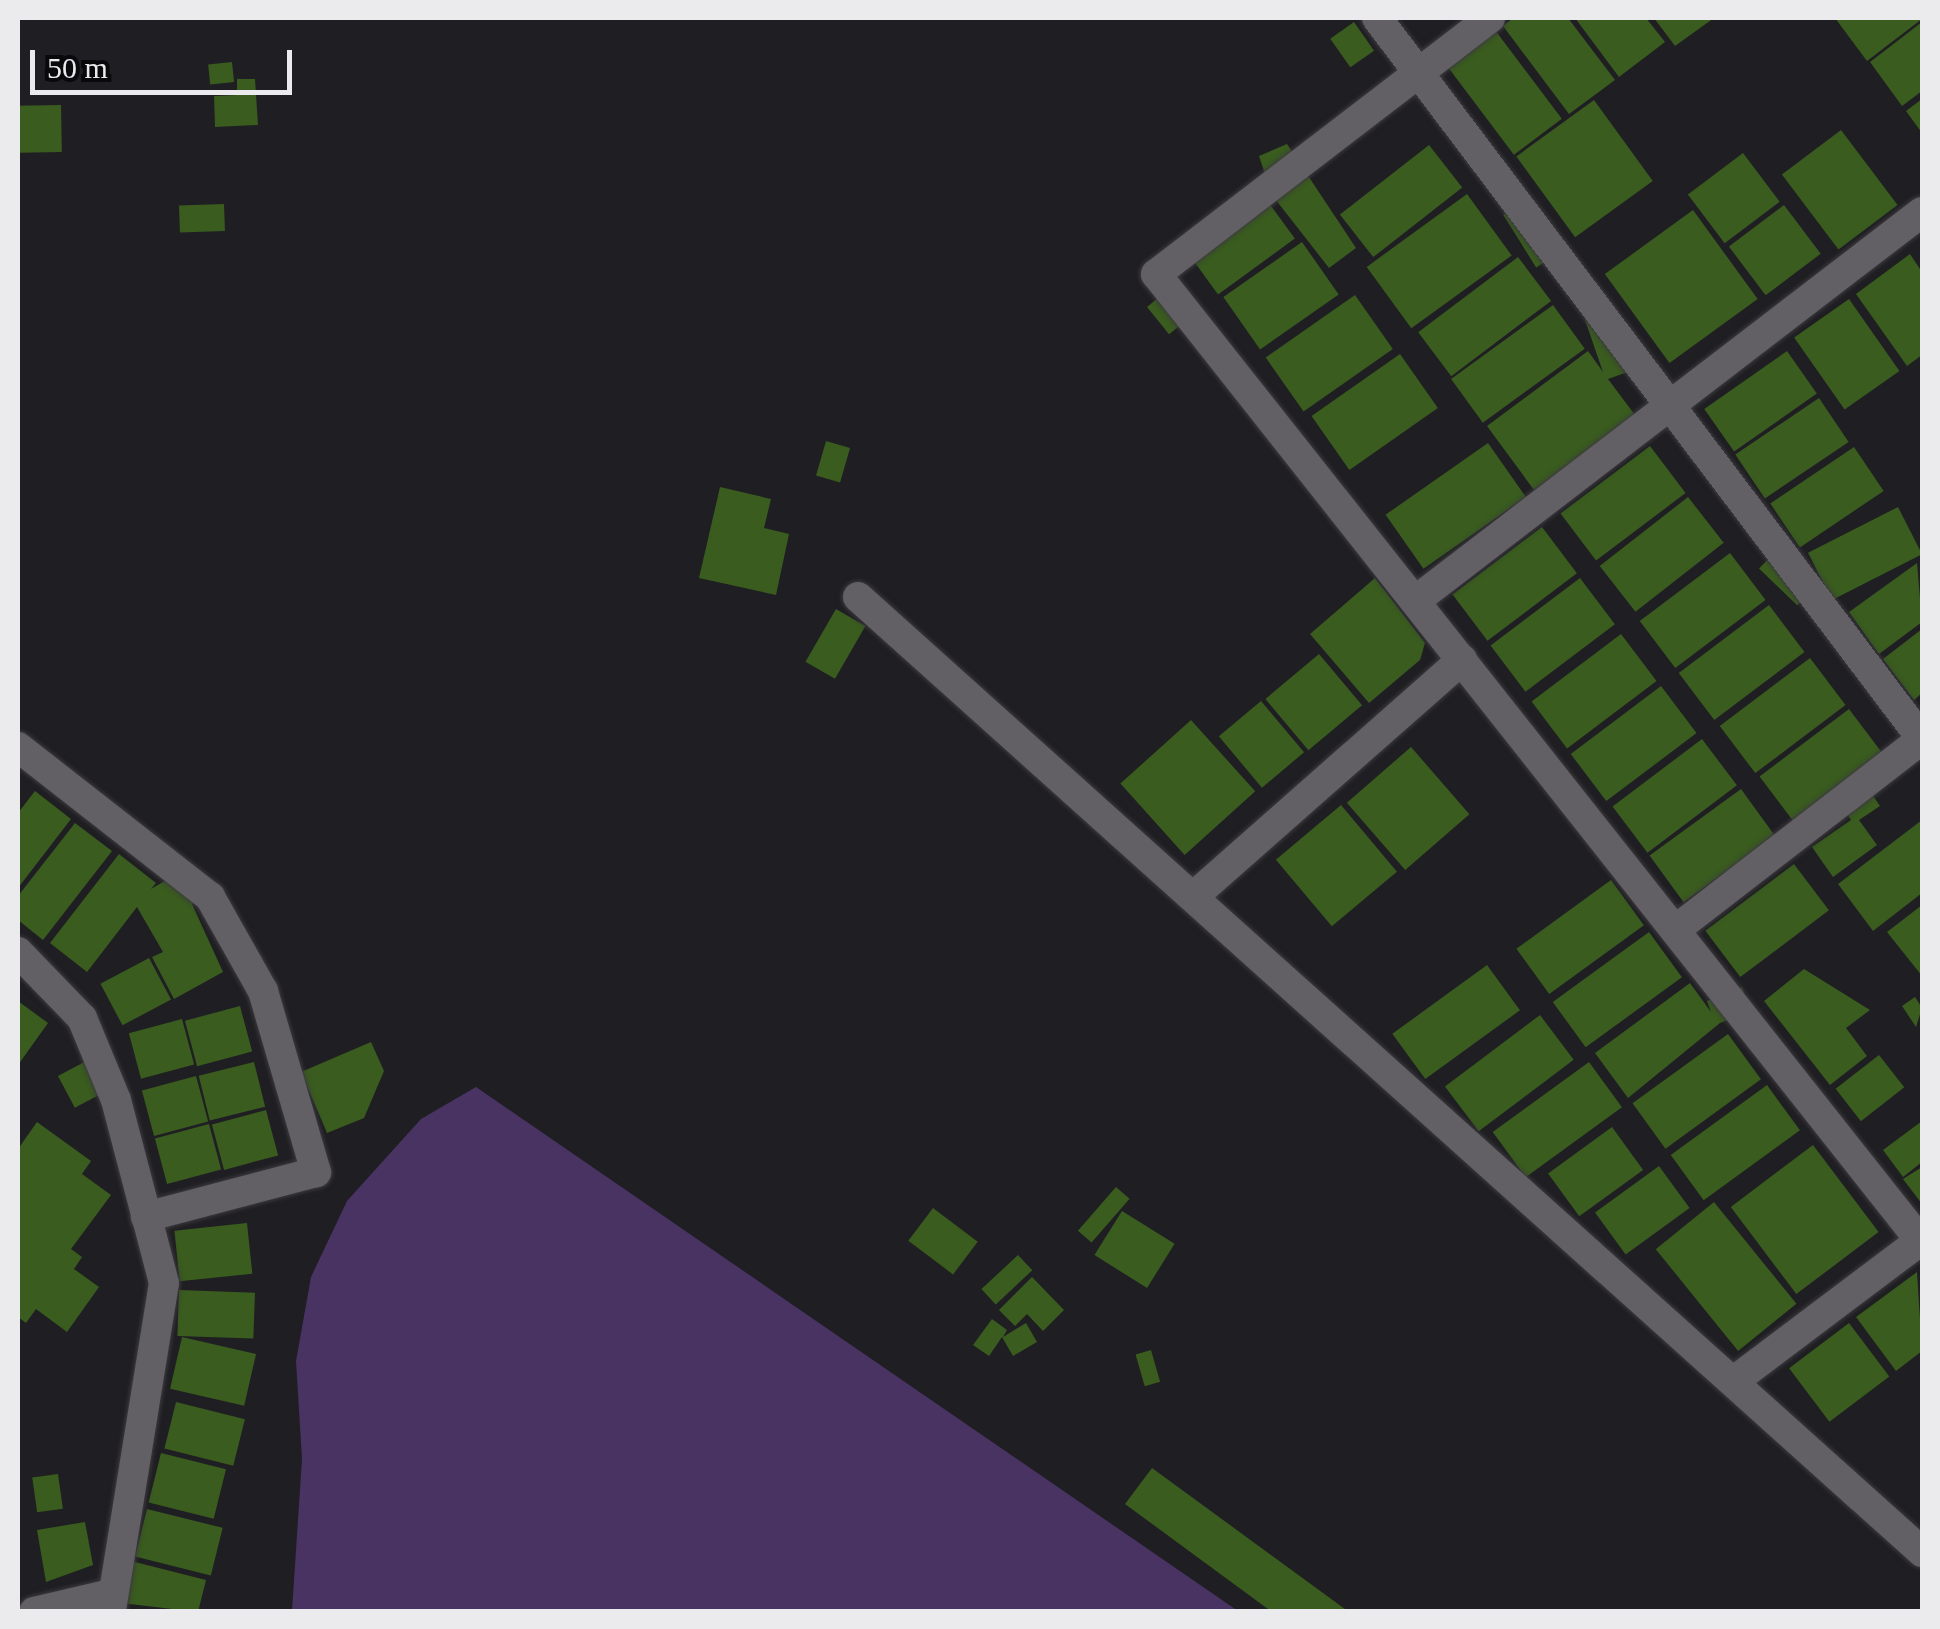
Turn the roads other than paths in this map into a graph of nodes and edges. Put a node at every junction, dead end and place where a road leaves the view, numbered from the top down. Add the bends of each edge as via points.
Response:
1 (1377, 18) edge
2 (1490, 18) edge
3 (1418, 72) junction
4 (1922, 212) edge
5 (1670, 405) junction
6 (858, 597) dead end
7 (1415, 601) junction
8 (1462, 660) junction
9 (1922, 739) edge
10 (18, 747) edge
11 (1194, 897) junction
12 (1675, 930) junction
13 (18, 952) edge
14 (146, 1217) junction
15 (1922, 1242) edge
16 (1734, 1381) junction
17 (1922, 1552) edge
18 (111, 1603) edge
19 (34, 1612) edge

1 - 3 street
2 - 3 street
3 - 5 street
3 - 7 street via 1156,274
4 - 5 street
5 - 7 street
5 - 9 street
6 - 11 street
7 - 8 street
8 - 11 street
8 - 12 street
9 - 12 street
10 - 14 street via 210,897 263,991 316,1172
11 - 16 street
12 - 15 street
13 - 14 street via 82,1018
14 - 18 street via 164,1283 134,1501
15 - 16 street
16 - 17 street
18 - 19 street

